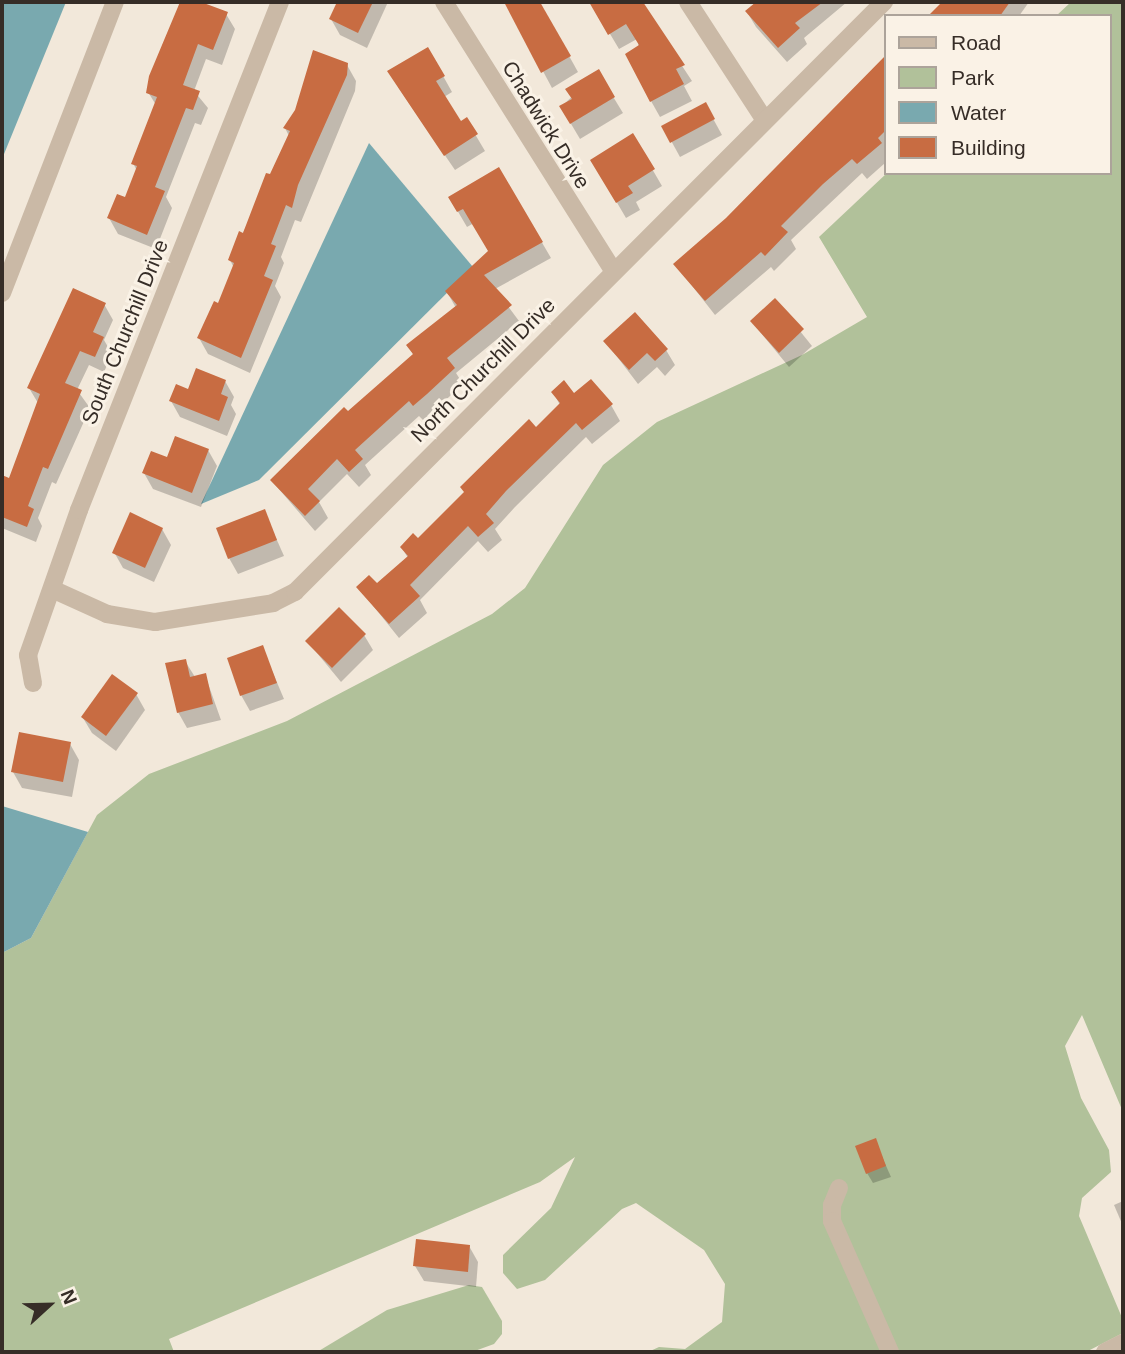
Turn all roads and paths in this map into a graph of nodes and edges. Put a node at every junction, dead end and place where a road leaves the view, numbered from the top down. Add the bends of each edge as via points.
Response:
1 (115, 2) edge
2 (280, 2) edge
3 (444, 2) edge
4 (688, 2) edge
5 (884, 2) edge
6 (764, 119) junction
7 (614, 270) junction
8 (2, 293) edge
9 (52, 589) junction
10 (33, 683) dead end
11 (839, 1188) dead end
12 (1123, 1343) edge
13 (890, 1352) edge
14 (1105, 1352) edge

1 - 8 street
2 - 9 street, South Churchill Drive
3 - 7 street, Chadwick Drive
4 - 6 street
5 - 6 street, North Churchill Drive
6 - 7 street, North Churchill Drive
7 - 9 street, North Churchill Drive via 295,592 273,603 155,622 107,614
9 - 10 street, South Churchill Drive via 28,655
11 - 13 street via 832,1220
12 - 14 street

